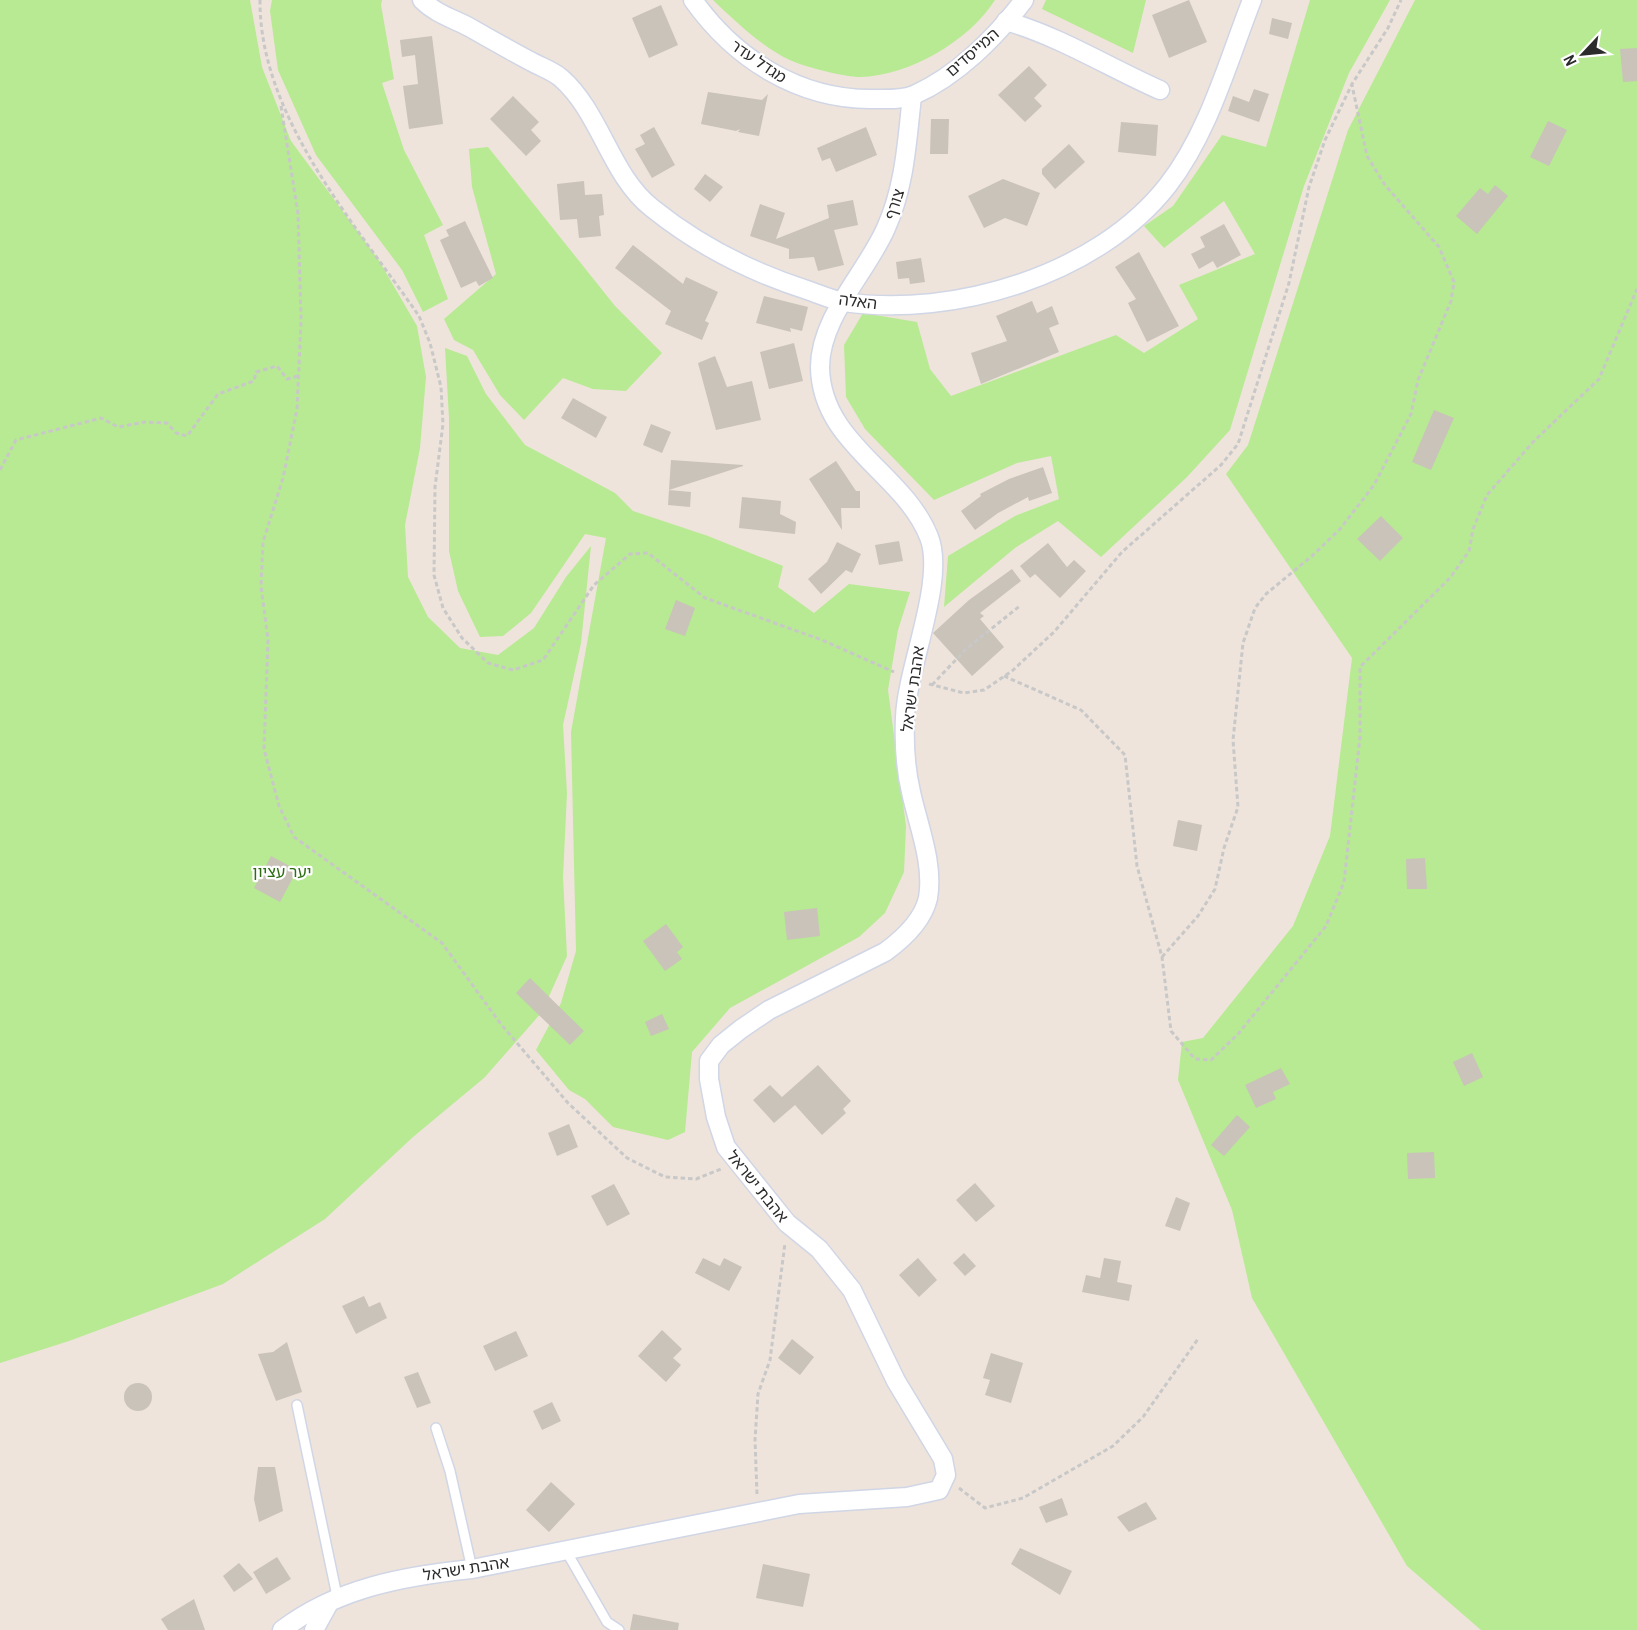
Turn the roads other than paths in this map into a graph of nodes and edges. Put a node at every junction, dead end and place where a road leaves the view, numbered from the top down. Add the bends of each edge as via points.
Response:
1 (422, 0) edge
2 (693, 0) edge
3 (1024, 0) edge
4 (1252, 0) edge
5 (1006, 21) junction
6 (1160, 90) dead end
7 (912, 96) junction
8 (842, 302) junction
9 (297, 1405) dead end
10 (436, 1428) dead end
11 (565, 1550) junction
12 (472, 1569) junction
13 (333, 1600) junction
14 (607, 1622) junction
15 (282, 1630) edge
16 (314, 1630) edge
17 (599, 1630) edge
18 (619, 1630) edge

1 - 8 street, האלה via 434,11 561,77 603,136 627,181 648,205 688,236 787,283
2 - 7 street, מגדל עדר via 713,28 742,53 787,81 830,96
3 - 5 street, המייסדים
4 - 8 street, האלה via 1187,158 1167,187 1135,219 1061,267 979,296 886,305
5 - 6 street via 1082,50
5 - 7 street, המייסדים via 960,65
7 - 8 street, צורף via 904,170 896,202 885,230
8 - 11 street, אהבת ישראל via 825,340 820,366 826,399 849,441 920,519 930,539 935,564 910,680 904,753 929,874 927,899 917,921 901,941 769,1010 721,1045 709,1061 716,1117 726,1148 787,1223 819,1249 852,1290 896,1382 943,1460 946,1475 939,1490 907,1497 799,1504
9 - 13 lane
10 - 12 lane
11 - 12 street, אהבת ישראל
11 - 14 lane
12 - 13 street, אהבת ישראל via 422,1574
13 - 15 street, אהבת ישראל
13 - 16 street
14 - 17 lane
14 - 18 lane

